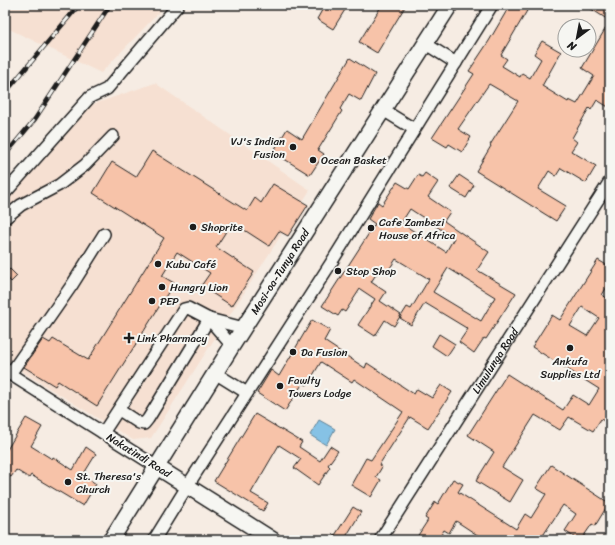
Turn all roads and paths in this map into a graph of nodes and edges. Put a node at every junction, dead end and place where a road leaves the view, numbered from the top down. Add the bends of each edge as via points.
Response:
1 (178, 5) edge
2 (450, 5) edge
3 (492, 5) edge
4 (426, 44) junction
5 (456, 62) junction
6 (383, 110) junction
7 (414, 129) junction
8 (113, 136) dead end
9 (610, 181) edge
10 (5, 193) edge
11 (5, 218) edge
12 (104, 234) dead end
13 (209, 319) junction
14 (244, 328) junction
15 (232, 346) junction
16 (8, 372) edge
17 (215, 373) junction
18 (247, 393) junction
19 (119, 410) junction
20 (103, 433) junction
21 (157, 467) junction
22 (188, 485) junction
23 (111, 540) edge
24 (154, 540) edge
25 (273, 540) edge
26 (380, 540) edge

1 - 10 street via 107,89 90,97
2 - 4 highway, Mosi-oa-Tunya Road
3 - 5 street
4 - 5 street
4 - 6 highway, Mosi-oa-Tunya Road
5 - 7 street
6 - 7 street
6 - 14 highway, Mosi-oa-Tunya Road
7 - 18 street
8 - 11 street via 75,173 59,185 21,205
9 - 26 street, Limulunga Road
12 - 16 street via 72,285
13 - 14 street
13 - 15 street
13 - 19 street via 188,308 181,312
13 - 19 street via 144,424
14 - 15 highway, Mosi-oa-Tunya Road
15 - 17 highway, Mosi-oa-Tunya Road
16 - 20 street, Nakatindi Road
17 - 18 street
17 - 21 highway, Mosi-oa-Tunya Road
18 - 22 street
19 - 20 street
20 - 21 street, Nakatindi Road
21 - 22 highway, Nakatindi Road
21 - 23 highway, Mosi-oa-Tunya Road
22 - 24 street
22 - 25 highway, Nakatindi Road

